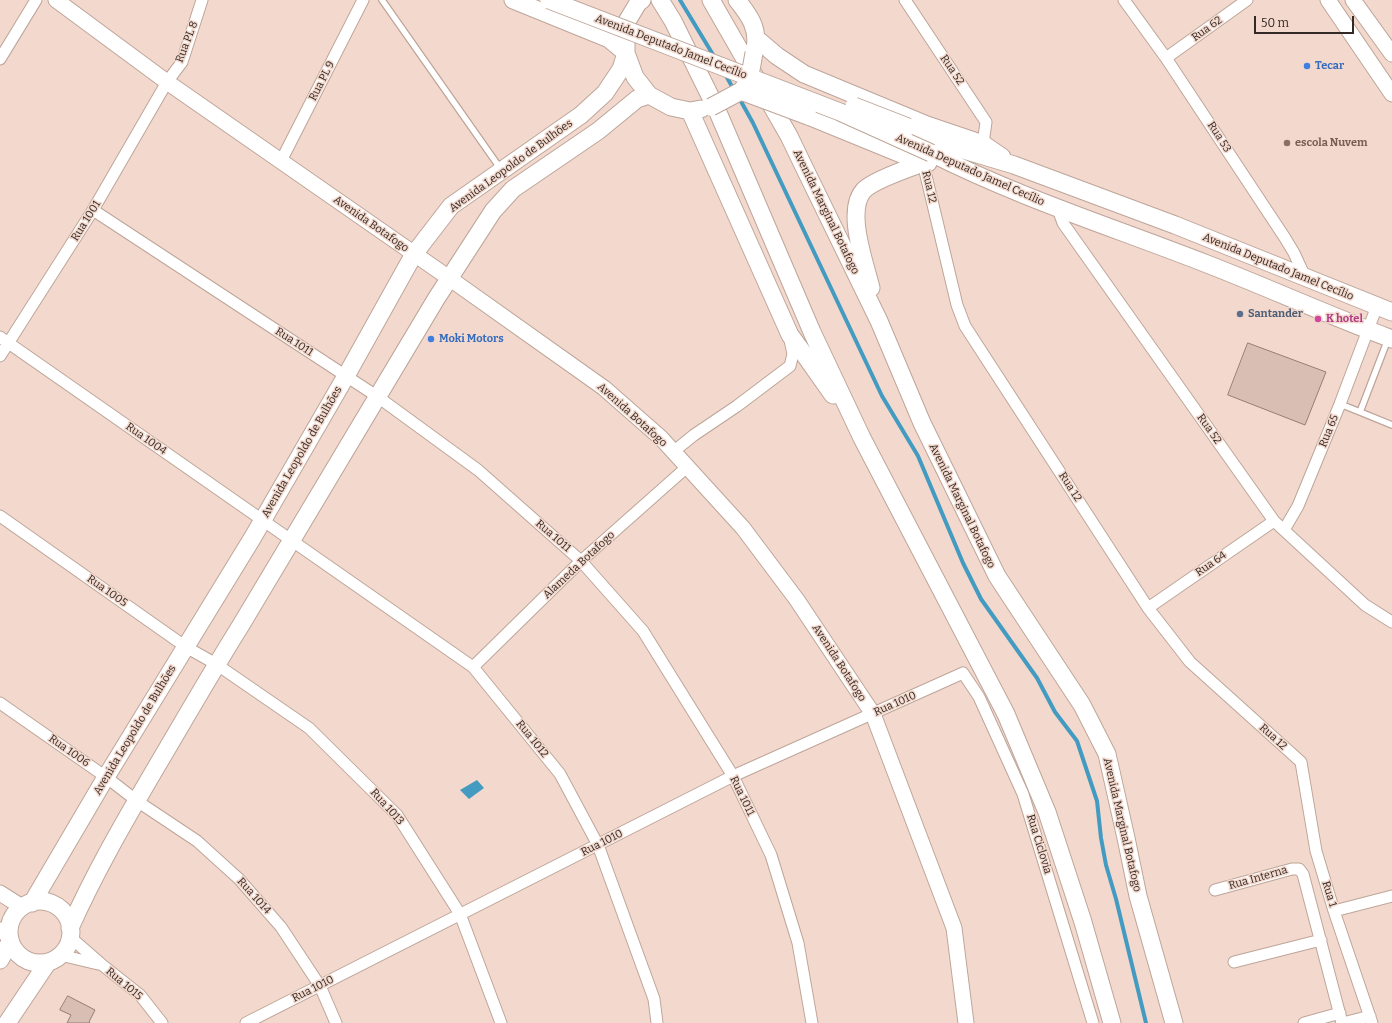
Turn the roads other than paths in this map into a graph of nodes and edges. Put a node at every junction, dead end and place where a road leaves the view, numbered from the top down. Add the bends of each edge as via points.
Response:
1 (36, 0) edge
2 (56, 0) edge
3 (202, 0) edge
4 (363, 0) edge
5 (382, 0) edge
6 (512, 0) edge
7 (549, 0) edge
8 (580, 0) edge
9 (660, 0) edge
10 (711, 0) edge
11 (736, 0) edge
12 (905, 0) edge
13 (1124, 0) edge
14 (1247, 0) edge
15 (1328, 0) edge
16 (1353, 0) edge
17 (636, 1) edge
18 (755, 46) junction
19 (626, 53) junction
20 (1392, 54) edge
21 (1166, 58) junction
22 (0, 59) edge
23 (167, 82) junction
24 (741, 91) junction
25 (1392, 94) edge
26 (649, 95) junction
27 (690, 110) junction
28 (983, 144) junction
29 (927, 158) junction
30 (282, 161) junction
31 (1014, 165) junction
32 (502, 171) junction
33 (1058, 209) junction
34 (93, 210) junction
35 (414, 254) junction
36 (449, 278) junction
37 (1306, 279) junction
38 (1384, 309) edge
39 (879, 321) junction
40 (1369, 330) junction
41 (790, 335) junction
42 (1390, 339) edge
43 (4, 340) edge
44 (0, 356) edge
45 (346, 376) junction
46 (378, 397) junction
47 (1340, 404) junction
48 (1360, 412) junction
49 (1392, 425) edge
50 (862, 438) junction
51 (673, 452) junction
52 (687, 467) junction
53 (0, 516) edge
54 (263, 519) junction
55 (1274, 521) junction
56 (1284, 530) junction
57 (291, 541) junction
58 (581, 561) junction
59 (1148, 608) junction
60 (1392, 622) edge
61 (186, 646) junction
62 (216, 664) junction
63 (473, 667) junction
64 (964, 673) joint
65 (0, 703) edge
66 (873, 714) junction
67 (1301, 762) joint
68 (733, 776) junction
69 (106, 777) junction
70 (137, 801) junction
71 (598, 845) junction
72 (1215, 890) dead end
73 (0, 892) edge
74 (1392, 896) edge
75 (27, 905) junction
76 (1334, 911) junction
77 (460, 914) junction
78 (70, 933) junction
79 (7, 936) edge
80 (1321, 940) junction
81 (54, 958) junction
82 (0, 960) edge
83 (1234, 962) dead end
84 (101, 964) junction
85 (320, 986) junction
86 (1371, 1019) edge
87 (1342, 1020) edge
88 (7, 1023) edge
89 (162, 1023) edge
90 (246, 1023) edge
91 (336, 1023) edge
92 (502, 1023) edge
93 (658, 1023) edge
94 (812, 1023) edge
95 (966, 1023) edge
96 (1093, 1023) edge
97 (1112, 1023) edge
98 (1174, 1023) edge
99 (1304, 1023) edge

1 - 22 street
2 - 23 street, Avenida Botafogo
3 - 23 street, Rua PL 8 via 182,62
4 - 30 street, Rua PL 9
5 - 32 lane
6 - 19 main road via 609,40
7 - 29 main road, Avenida Deputado Jamel Cecílio, bridge via 840,112
8 - 31 main road, Avenida Deputado Jamel Cecílio, bridge via 957,148
9 - 50 main road via 674,21 718,110 812,332
10 - 39 main road, Avenida Marginal Botafogo via 789,136
11 - 18 main road via 747,12 755,30
12 - 28 street, Rua 52 via 986,122
13 - 21 street, Rua 53
14 - 21 street, Rua 62
15 - 25 street
16 - 20 street
17 - 19 main road via 626,23
18 - 24 main road, bridge via 749,81
18 - 28 main road via 777,56 804,74 927,125
19 - 26 main road via 635,77
19 - 32 main road, Avenida Leopoldo de Bulhões via 621,69 605,93 581,115
21 - 37 street, Rua 53 via 1288,243
23 - 30 street, Avenida Botafogo
23 - 34 street, Rua 1001
24 - 27 main road, bridge via 711,107
24 - 29 main road, bridge
26 - 27 main road via 671,107
26 - 36 main road, Avenida Leopoldo de Bulhões via 637,99 598,130 513,189 492,211
27 - 41 main road
28 - 31 main road
29 - 33 main road, Avenida Deputado Jamel Cecílio via 960,168
29 - 39 main road via 879,180 864,190 857,202 856,225
29 - 59 street, Rua 12 via 957,305 965,326
30 - 35 street, Avenida Botafogo
31 - 37 main road, Avenida Deputado Jamel Cecílio
32 - 35 main road, Avenida Leopoldo de Bulhões via 450,206
33 - 40 main road, Avenida Deputado Jamel Cecílio via 1207,264
33 - 55 street, Rua 52 via 1063,223
34 - 43 street, Rua 1001
34 - 45 street, Rua 1011
35 - 36 street, Avenida Botafogo
35 - 45 main road, Avenida Leopoldo de Bulhões
36 - 46 main road, Avenida Leopoldo de Bulhões
36 - 51 street, Avenida Botafogo via 604,388
37 - 38 main road, Avenida Deputado Jamel Cecílio
38 - 40 street, Rua 65
39 - 98 main road, Avenida Marginal Botafogo via 922,423 997,576 1082,705 1107,754 1138,896
40 - 42 main road, Avenida Deputado Jamel Cecílio
40 - 47 street, Rua 65
41 - 50 main road
41 - 51 street via 793,354 790,366
42 - 48 lane
43 - 44 street, Rua 1001
43 - 54 street, Rua 1004 via 249,512
45 - 46 street, Rua 1011
45 - 54 main road, Avenida Leopoldo de Bulhões
46 - 57 main road, Avenida Leopoldo de Bulhões
46 - 58 street, Rua 1011 via 478,470
47 - 48 lane
47 - 56 street, Rua 65 via 1298,506
48 - 49 lane
50 - 97 main road via 1006,714 1047,812 1083,922
51 - 52 street, Avenida Botafogo
52 - 58 street, Alameda Botafogo
52 - 66 street, Avenida Botafogo via 743,528 798,600
53 - 61 street, Rua 1005
54 - 57 street, Rua 1004
54 - 61 main road, Avenida Leopoldo de Bulhões
55 - 56 street, Rua 52
55 - 59 street, Rua 64
56 - 60 street, Rua 52 via 1365,605
57 - 62 main road, Avenida Leopoldo de Bulhões
57 - 63 street, Rua 1012
58 - 63 street, Alameda Botafogo
58 - 68 street, Rua 1011 via 643,631
59 - 67 street, Rua 12 via 1190,662
61 - 62 street, Rua 1005
61 - 69 main road, Avenida Leopoldo de Bulhões
62 - 70 main road, Avenida Leopoldo de Bulhões
62 - 77 street, Rua 1013 via 309,728 397,815
63 - 71 street, Rua 1012 via 560,774
64 - 66 street, Rua 1010
64 - 96 street, Rua Ciclovia via 979,697 1023,794
65 - 69 street, Rua 1006
66 - 68 street, Rua 1010
66 - 95 street, Avenida Botafogo via 954,928
67 - 76 street, Rua 1 via 1316,851
68 - 71 street, Rua 1010
68 - 94 street, Rua 1011 via 773,862 798,942
69 - 70 street, Rua 1006
69 - 75 main road, Avenida Leopoldo de Bulhões
70 - 78 main road, Avenida Leopoldo de Bulhões via 85,894
70 - 85 street, Rua 1014 via 197,842 240,879 281,927
71 - 77 street, Rua 1010
71 - 93 street, Rua 1012 via 654,999
72 - 80 street, Rua Interna via 1299,869 1303,874
73 - 75 street
74 - 76 street
75 - 78 main road via 42,902 57,907 67,918
75 - 79 main road via 16,913
76 - 86 street, Rua 1
77 - 85 street, Rua 1010
77 - 92 street, Rua 1013
78 - 81 main road via 67,947
78 - 84 street, Rua 1015
79 - 81 main road via 19,955 25,959 41,963
79 - 82 main road
80 - 83 street
80 - 87 street, Rua Interna
81 - 84 street, Rua 1015
81 - 88 main road
84 - 89 street, Rua 1015 via 140,995
85 - 90 street, Rua 1010
85 - 91 street, Rua 1014
86 - 87 street
87 - 99 street

